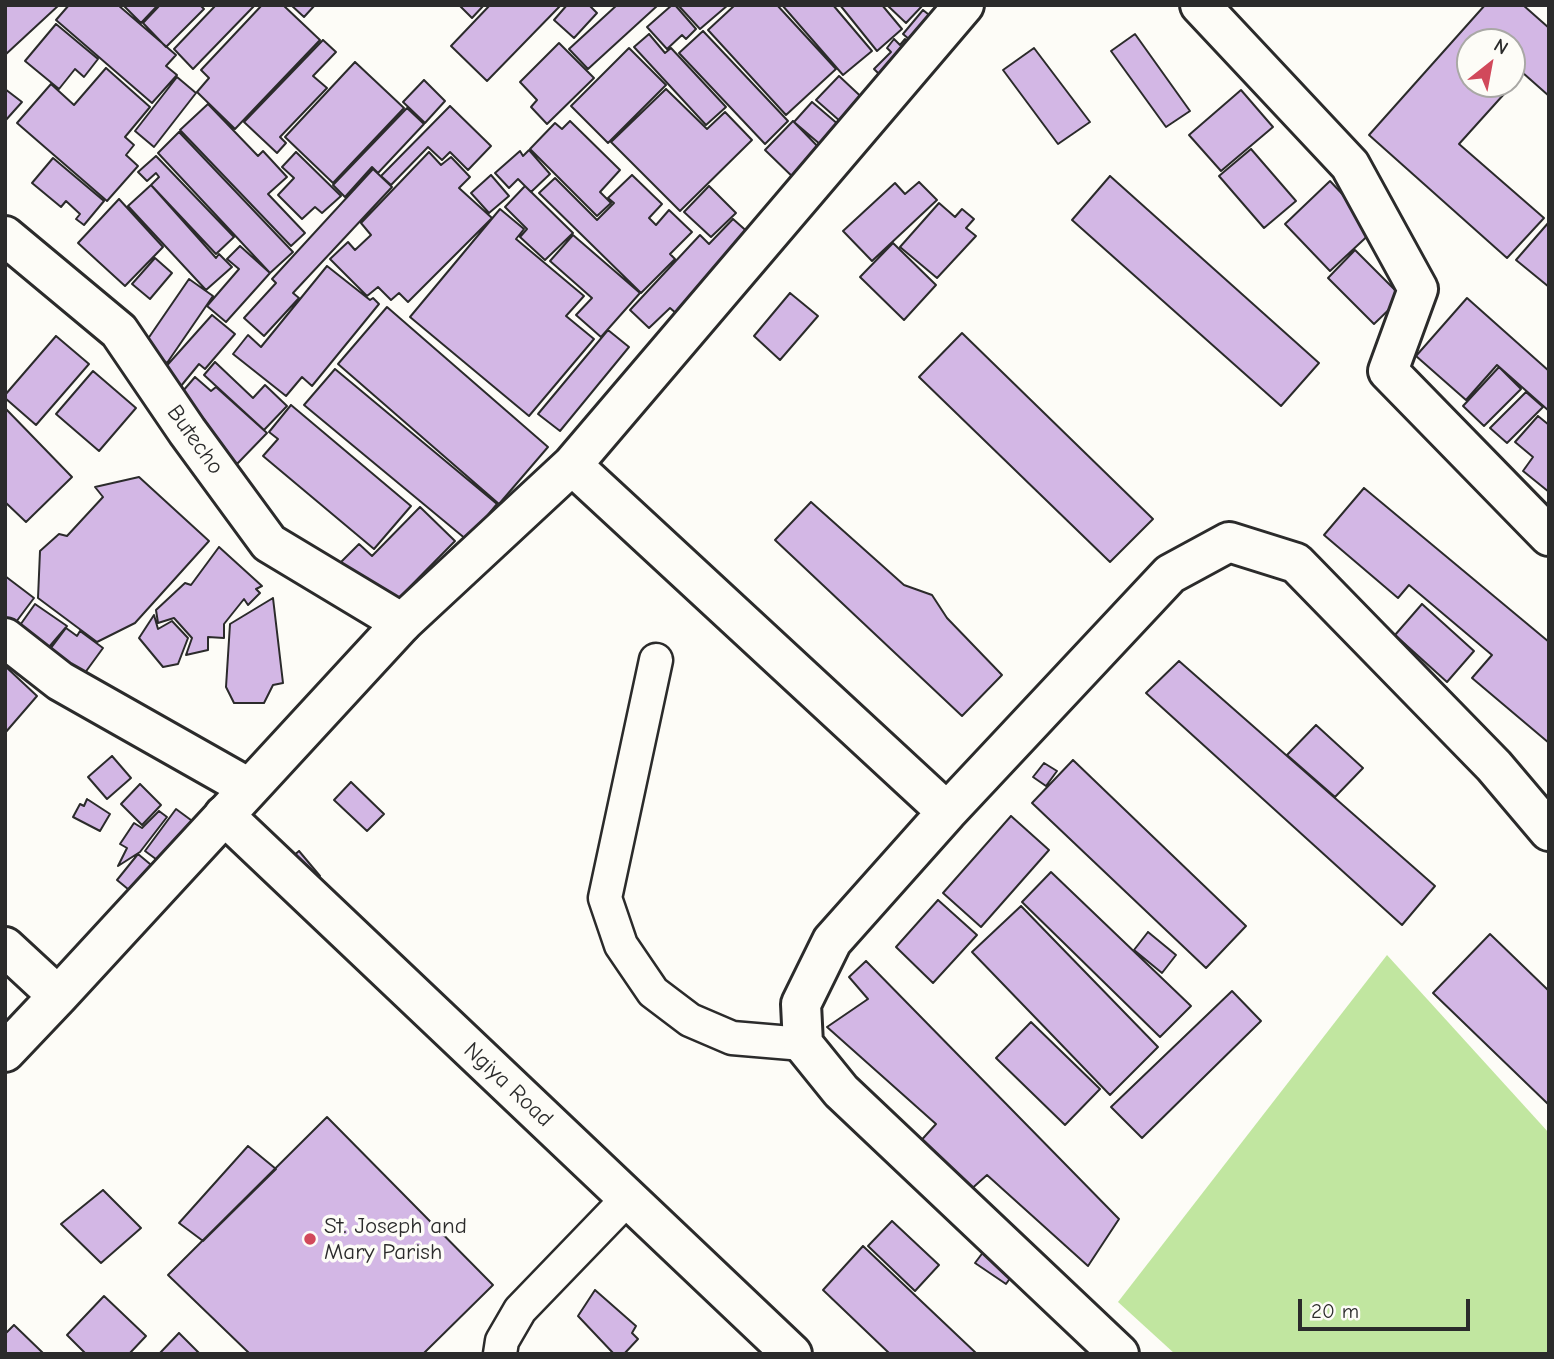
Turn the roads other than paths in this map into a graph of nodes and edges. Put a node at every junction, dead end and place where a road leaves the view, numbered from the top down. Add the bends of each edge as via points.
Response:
1 (964, 5) edge
2 (1200, 5) edge
3 (5, 236) edge
4 (572, 465) junction
5 (1549, 536) edge
6 (402, 623) junction
7 (5, 638) edge
8 (656, 660) dead end
9 (249, 788) junction
10 (947, 811) junction
11 (224, 816) junction
12 (1549, 831) edge
13 (5, 947) edge
14 (58, 996) junction
15 (803, 1044) junction
16 (5, 1052) edge
17 (628, 1199) junction
18 (500, 1354) edge
19 (792, 1354) edge
20 (1119, 1354) edge

1 - 4 street
2 - 5 street via 1350,165 1418,289 1388,371
3 - 6 street, Butecho via 118,331 269,543
4 - 6 street
4 - 10 street
6 - 9 street
7 - 9 street via 60,681
8 - 15 lane via 605,898 621,945 653,992 690,1020 732,1038
9 - 11 street
10 - 12 street via 1170,574 1229,542 1296,563 1494,766
10 - 15 street via 832,941 801,1003
11 - 14 street
11 - 17 street, Ngiya Road
13 - 14 street
14 - 16 street
15 - 20 street via 841,1091
17 - 18 lane via 520,1310 502,1341
17 - 19 street, Ngiya Road

